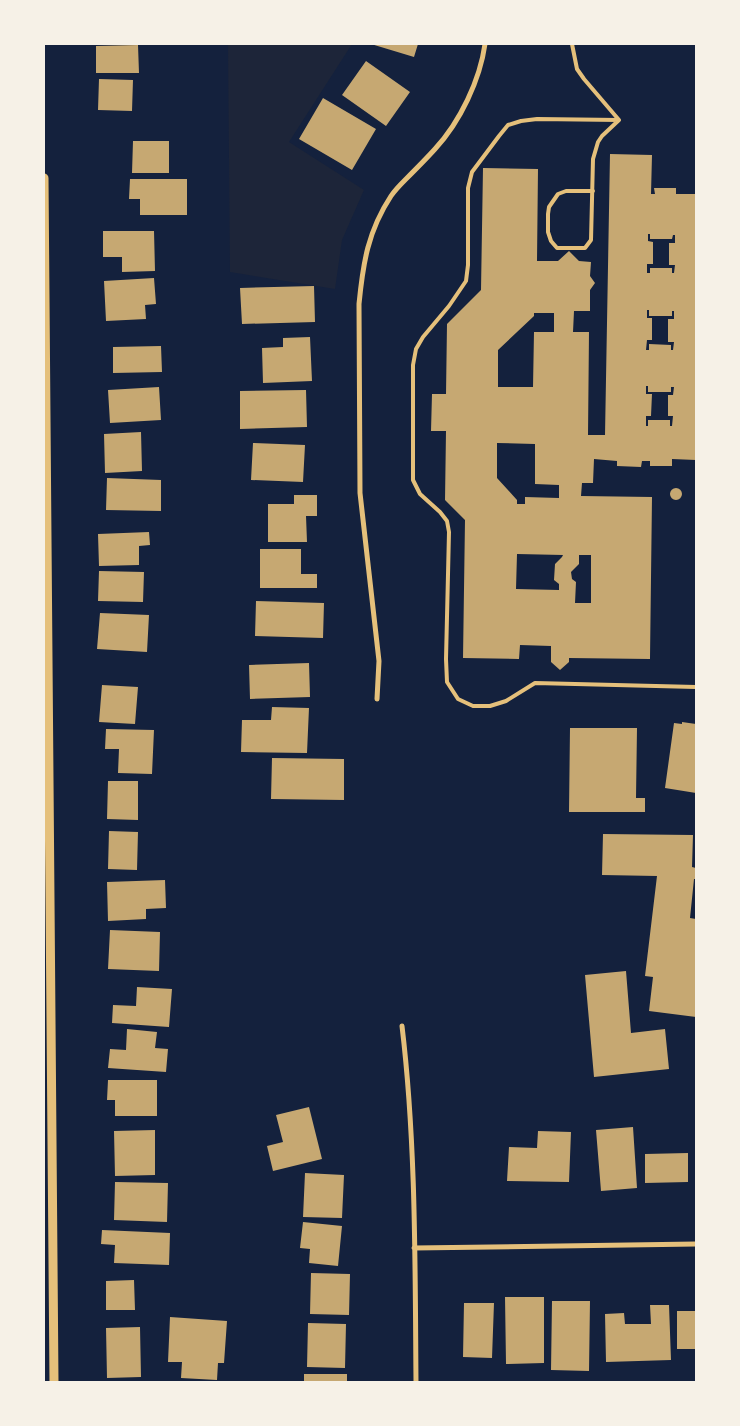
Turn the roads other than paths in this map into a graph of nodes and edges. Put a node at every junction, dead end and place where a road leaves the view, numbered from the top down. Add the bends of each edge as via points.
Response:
1 (485, 44) edge
2 (572, 44) edge
3 (619, 120) junction
4 (44, 178) edge
5 (593, 191) junction
6 (45, 494) edge
7 (696, 688) edge
8 (377, 699) dead end
9 (402, 1026) dead end
10 (696, 1244) edge
11 (414, 1248) junction
12 (54, 1382) edge
13 (416, 1382) edge

1 - 8 street via 472,91 451,129 392,194 377,219 362,274 359,304 360,493 379,661
2 - 3 lane via 577,69
3 - 5 lane via 598,142 593,159
3 - 7 lane via 537,119 508,125 472,172 468,188 466,281 416,349 413,365 413,480 420,494 447,521 447,682 458,699 473,706 490,706 506,702 535,683
4 - 6 street
5 - 5 lane via 592,240 585,248 558,248 551,242 548,232 549,207 558,194 566,191
6 - 12 street
9 - 11 street via 408,1076
10 - 11 street
11 - 13 street

